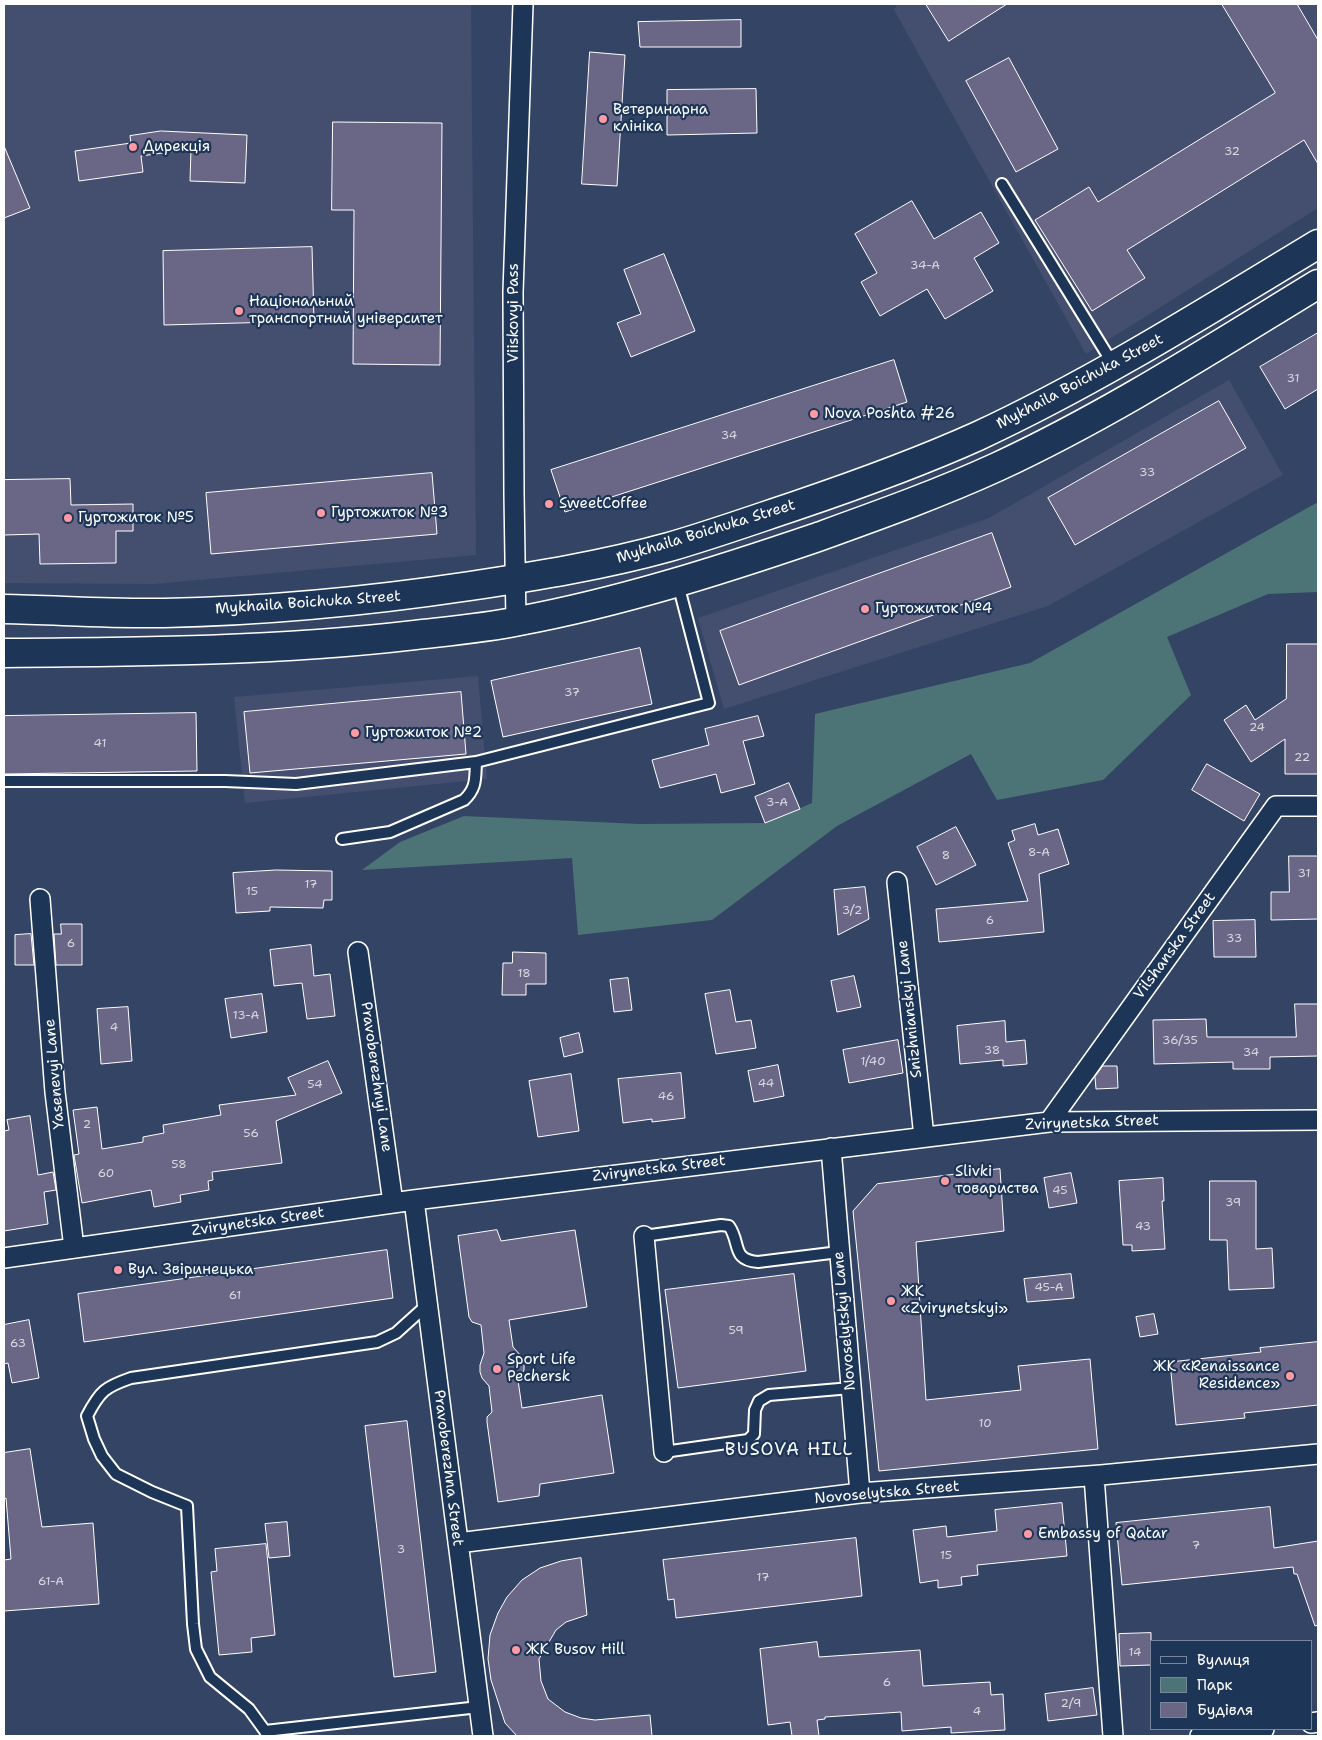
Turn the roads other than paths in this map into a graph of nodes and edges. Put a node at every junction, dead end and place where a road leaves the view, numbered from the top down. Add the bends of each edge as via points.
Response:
1 (523, 4) edge
2 (1002, 184) dead end
3 (1318, 244) edge
4 (1318, 284) edge
5 (1114, 365) junction
6 (516, 580) junction
7 (678, 583) junction
8 (4, 609) edge
9 (516, 622) junction
10 (4, 653) edge
11 (476, 762) junction
12 (4, 781) edge
13 (1318, 806) edge
14 (342, 839) dead end
15 (897, 882) dead end
16 (40, 899) dead end
17 (358, 952) dead end
18 (1318, 1120) edge
19 (1049, 1122) junction
20 (924, 1136) junction
21 (831, 1148) junction
22 (414, 1200) junction
23 (393, 1203) junction
24 (644, 1236) joint
25 (74, 1248) junction
26 (839, 1252) junction
27 (4, 1258) edge
28 (427, 1305) junction
29 (851, 1388) junction
30 (664, 1452) joint
31 (1318, 1454) edge
32 (1094, 1476) junction
33 (860, 1493) junction
34 (458, 1543) junction
35 (479, 1707) junction
36 (1255, 1730) edge
37 (266, 1733) edge
38 (483, 1736) edge
39 (1113, 1736) edge
40 (1200, 1736) edge

1 - 6 street, Viiskovyi Pass via 513,292
2 - 5 lane
3 - 5 main road, Mykhaila Boichuka Street
4 - 7 main road via 1132,397 995,468 861,522
5 - 6 main road, Mykhaila Boichuka Street via 980,435 849,488 668,547
6 - 8 main road, Mykhaila Boichuka Street via 293,606 164,613
6 - 9 street, Viiskovyi Pass
7 - 9 main road
7 - 11 lane via 709,703
9 - 10 main road via 289,647
11 - 12 lane via 296,784
11 - 14 lane via 474,786 464,800 390,832
13 - 19 street, Vilshanska Street via 1276,806
15 - 20 street, Snizhnianskyi Lane
16 - 25 street, Yasenevyi Lane via 56,1092
17 - 23 street, Pravoberezhnyi Lane
18 - 19 street, Zvirynetska Street
19 - 20 street, Zvirynetska Street
20 - 21 street, Zvirynetska Street
21 - 22 street, Zvirynetska Street
21 - 26 street, Novoselytskyi Lane
22 - 23 street, Zvirynetska Street
22 - 28 street, Pravoberezhna Street
23 - 25 street, Zvirynetska Street
24 - 26 lane via 729,1226 741,1258 749,1262
24 - 30 street
25 - 27 street, Zvirynetska Street
26 - 29 street, Novoselytskyi Lane
28 - 34 street, Pravoberezhna Street
28 - 37 lane via 396,1333 378,1342 132,1378 110,1385 87,1416 102,1456 116,1474 187,1506 196,1649 210,1677 249,1709
29 - 30 lane via 769,1396 759,1401 755,1410 754,1434 748,1440
29 - 33 street, Novoselytskyi Lane
31 - 32 street, Novoselytska Street
32 - 33 street, Novoselytska Street
32 - 39 street
33 - 34 street, Novoselytska Street
34 - 35 street, Pravoberezhna Street
35 - 37 lane
35 - 38 street, Pravoberezhna Street
36 - 40 street

